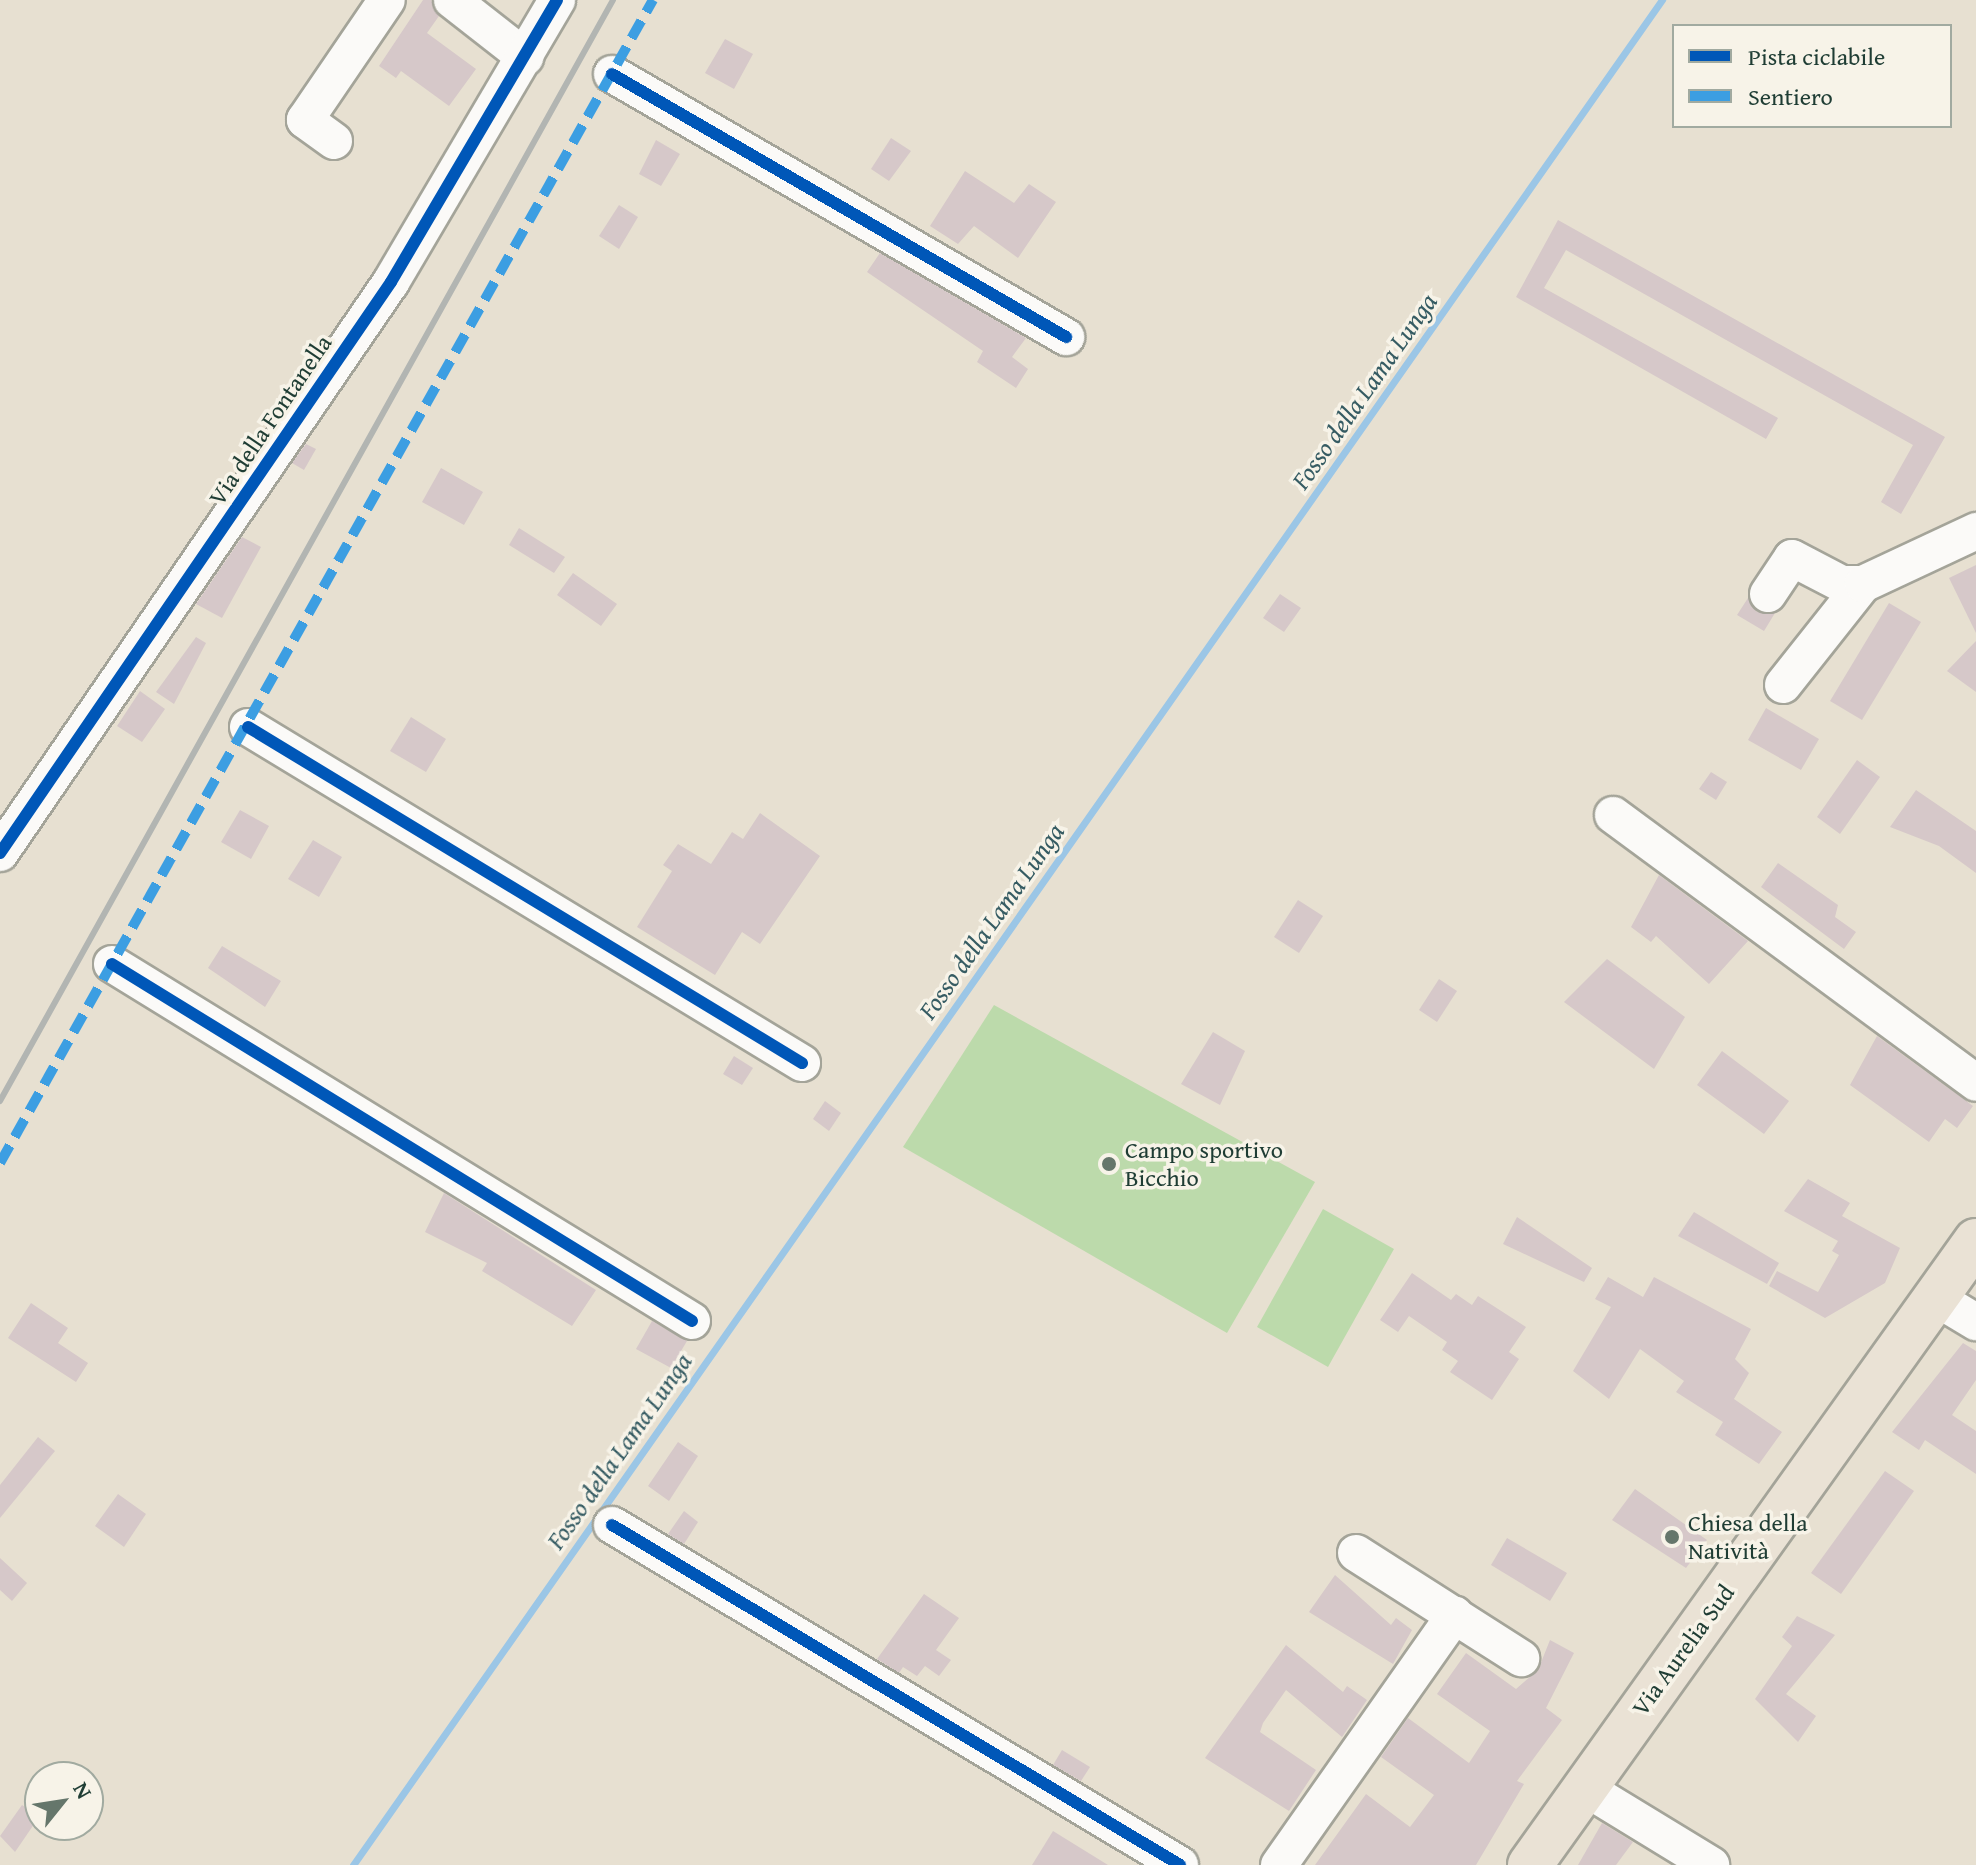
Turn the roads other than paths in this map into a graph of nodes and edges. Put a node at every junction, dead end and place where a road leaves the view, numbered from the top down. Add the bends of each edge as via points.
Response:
1 (387, 0) edge
2 (452, 0) edge
3 (557, 0) edge
4 (525, 57) junction
5 (612, 74) dead end
6 (334, 141) dead end
7 (1066, 337) dead end
8 (1976, 531) edge
9 (1863, 584) junction
10 (1768, 594) dead end
11 (1783, 685) dead end
12 (248, 727) dead end
13 (1613, 815) dead end
14 (0, 853) edge
15 (112, 964) dead end
16 (802, 1063) dead end
17 (1976, 1083) edge
18 (1976, 1241) edge
19 (1936, 1298) junction
20 (692, 1321) dead end
21 (1976, 1322) edge
22 (612, 1525) dead end
23 (1356, 1553) dead end
24 (1455, 1615) junction
25 (1521, 1658) dead end
26 (1585, 1788) junction
27 (1180, 1865) edge
28 (1279, 1865) edge
29 (1530, 1865) edge
30 (1711, 1865) edge

1 - 6 street via 305,120
2 - 4 street
3 - 4 street, Via della Fontanella
4 - 14 street, Via della Fontanella via 391,282
5 - 7 street
8 - 9 street
9 - 10 street via 1842,584 1792,558
9 - 11 street
12 - 16 street
13 - 17 street
15 - 20 street
18 - 19 main road, Via Aurelia Sud
19 - 21 street
19 - 26 main road, Via Aurelia Sud
22 - 27 street
23 - 24 street
24 - 25 street
24 - 28 street
26 - 29 main road, Via Aurelia Sud
26 - 30 street

